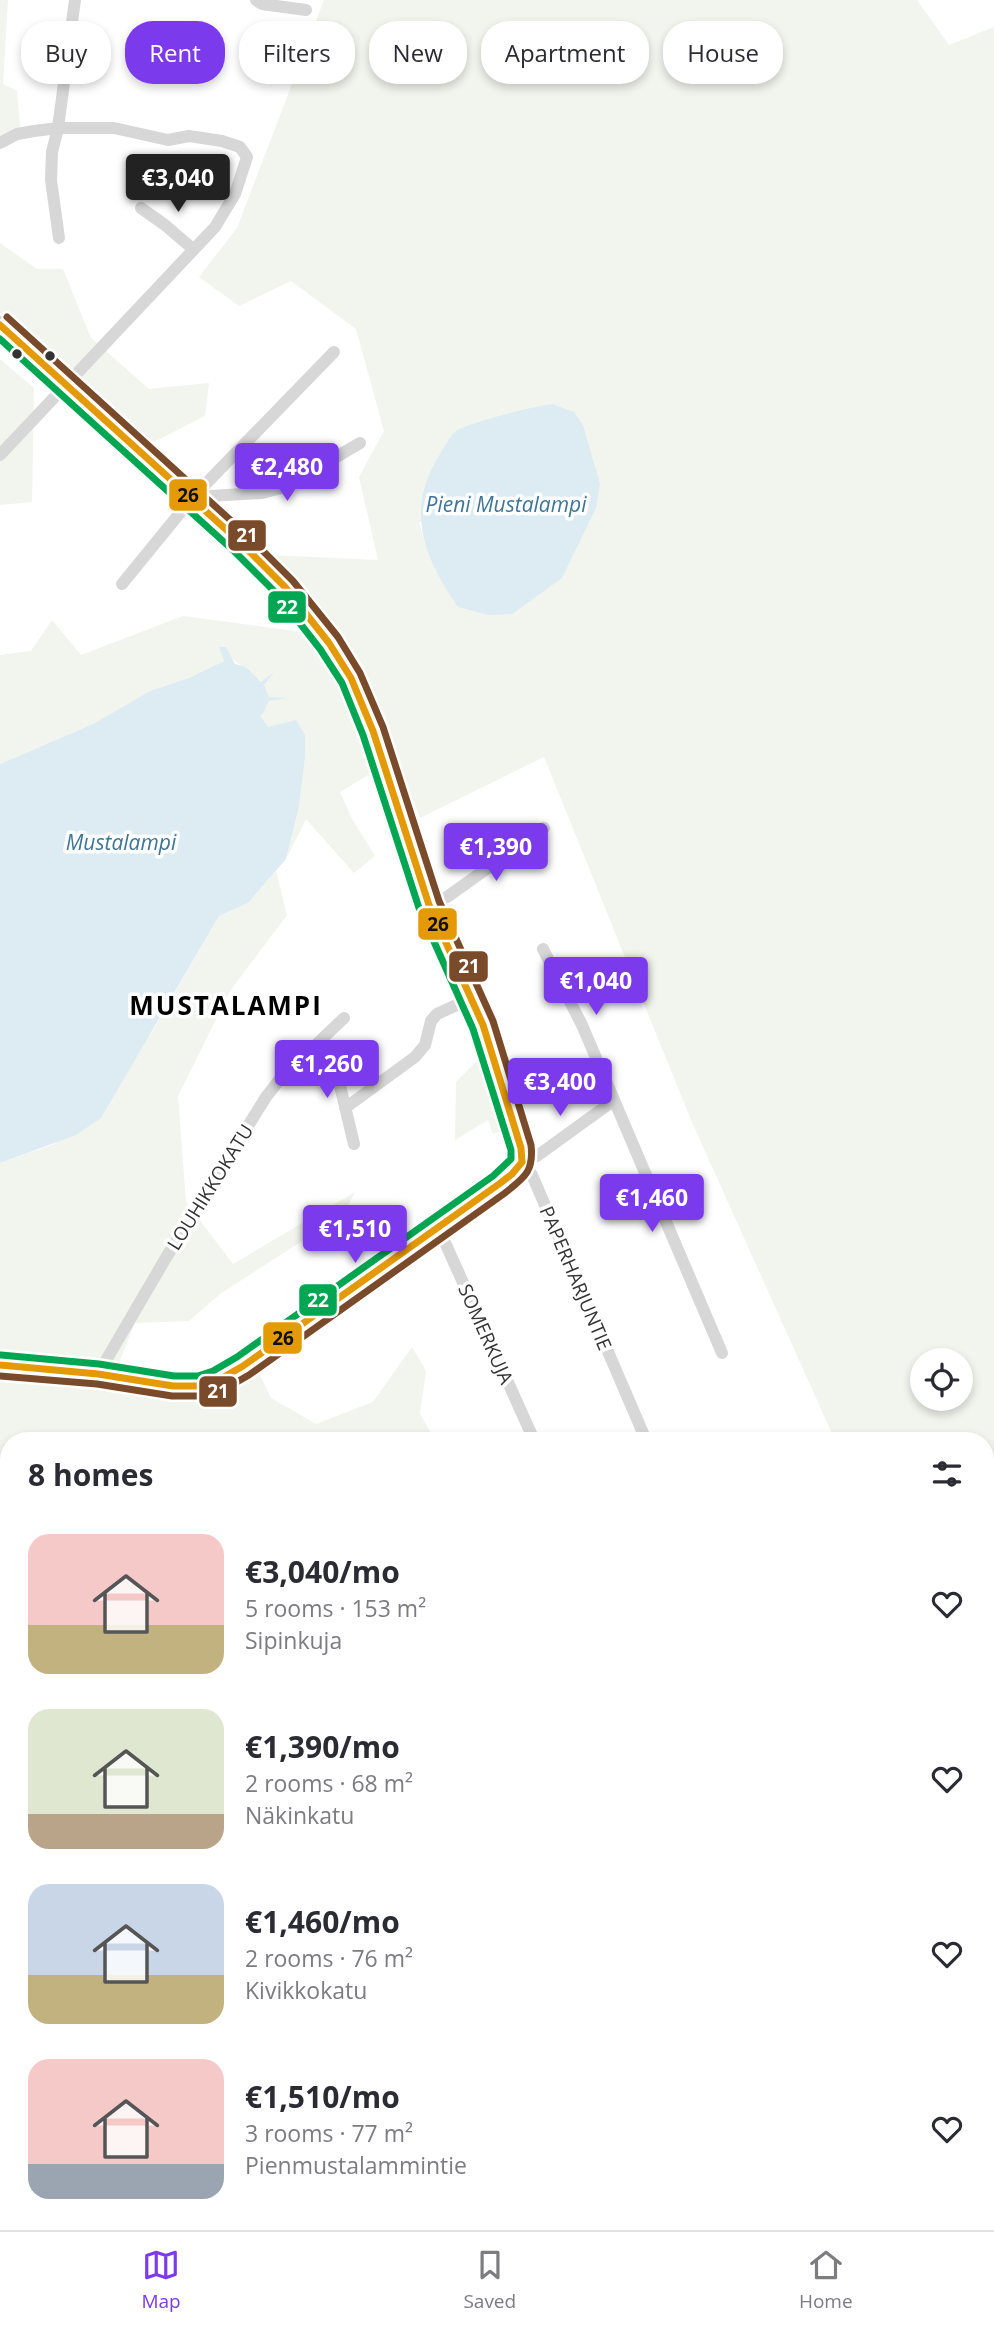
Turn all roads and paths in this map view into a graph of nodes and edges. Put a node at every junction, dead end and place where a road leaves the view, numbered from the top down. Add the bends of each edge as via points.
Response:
1 (75, 0) edge
2 (257, 0) edge
3 (306, 9) dead end
4 (58, 128) junction
5 (0, 143) edge
6 (141, 208) dead end
7 (59, 238) dead end
8 (194, 248) junction
9 (0, 325) edge
10 (334, 352) dead end
11 (66, 383) junction
12 (360, 443) dead end
13 (0, 455) edge
14 (193, 497) junction
15 (122, 584) dead end
16 (544, 828) dead end
17 (429, 905) junction
18 (543, 949) dead end
19 (472, 998) junction
20 (344, 1018) dead end
21 (317, 1045) junction
22 (613, 1101) junction
23 (345, 1108) junction
24 (354, 1144) dead end
25 (522, 1162) junction
26 (438, 1227) junction
27 (722, 1353) dead end
28 (0, 1365) edge
29 (99, 1374) junction
30 (530, 1432) edge
31 (643, 1432) edge

1 - 4 street
2 - 3 street
4 - 5 street via 17,134
4 - 7 street via 51,180
4 - 8 street via 114,128 167,140 189,136 245,150 247,164 235,194 215,227
6 - 8 street
8 - 11 street
9 - 11 street, PAPERHARJUNTIE
10 - 14 street
11 - 13 street
11 - 14 street, PAPERHARJUNTIE
12 - 14 street via 285,487
14 - 15 street
14 - 17 street, PAPERHARJUNTIE via 285,587 351,678 373,731
16 - 17 street
17 - 19 street, PAPERHARJUNTIE
18 - 22 street via 582,1025
19 - 23 street via 437,1014 415,1057
19 - 25 street, PAPERHARJUNTIE via 522,1148
20 - 21 street, LOUHIKKOKATU
21 - 23 street via 332,1059
21 - 29 street, LOUHIKKOKATU via 280,1079 259,1107
22 - 25 street
22 - 27 street
23 - 24 street
25 - 26 street
25 - 31 street, PAPERHARJUNTIE via 532,1175
26 - 29 street via 217,1381 173,1386
26 - 30 street, SOMERKUJA
28 - 29 street

